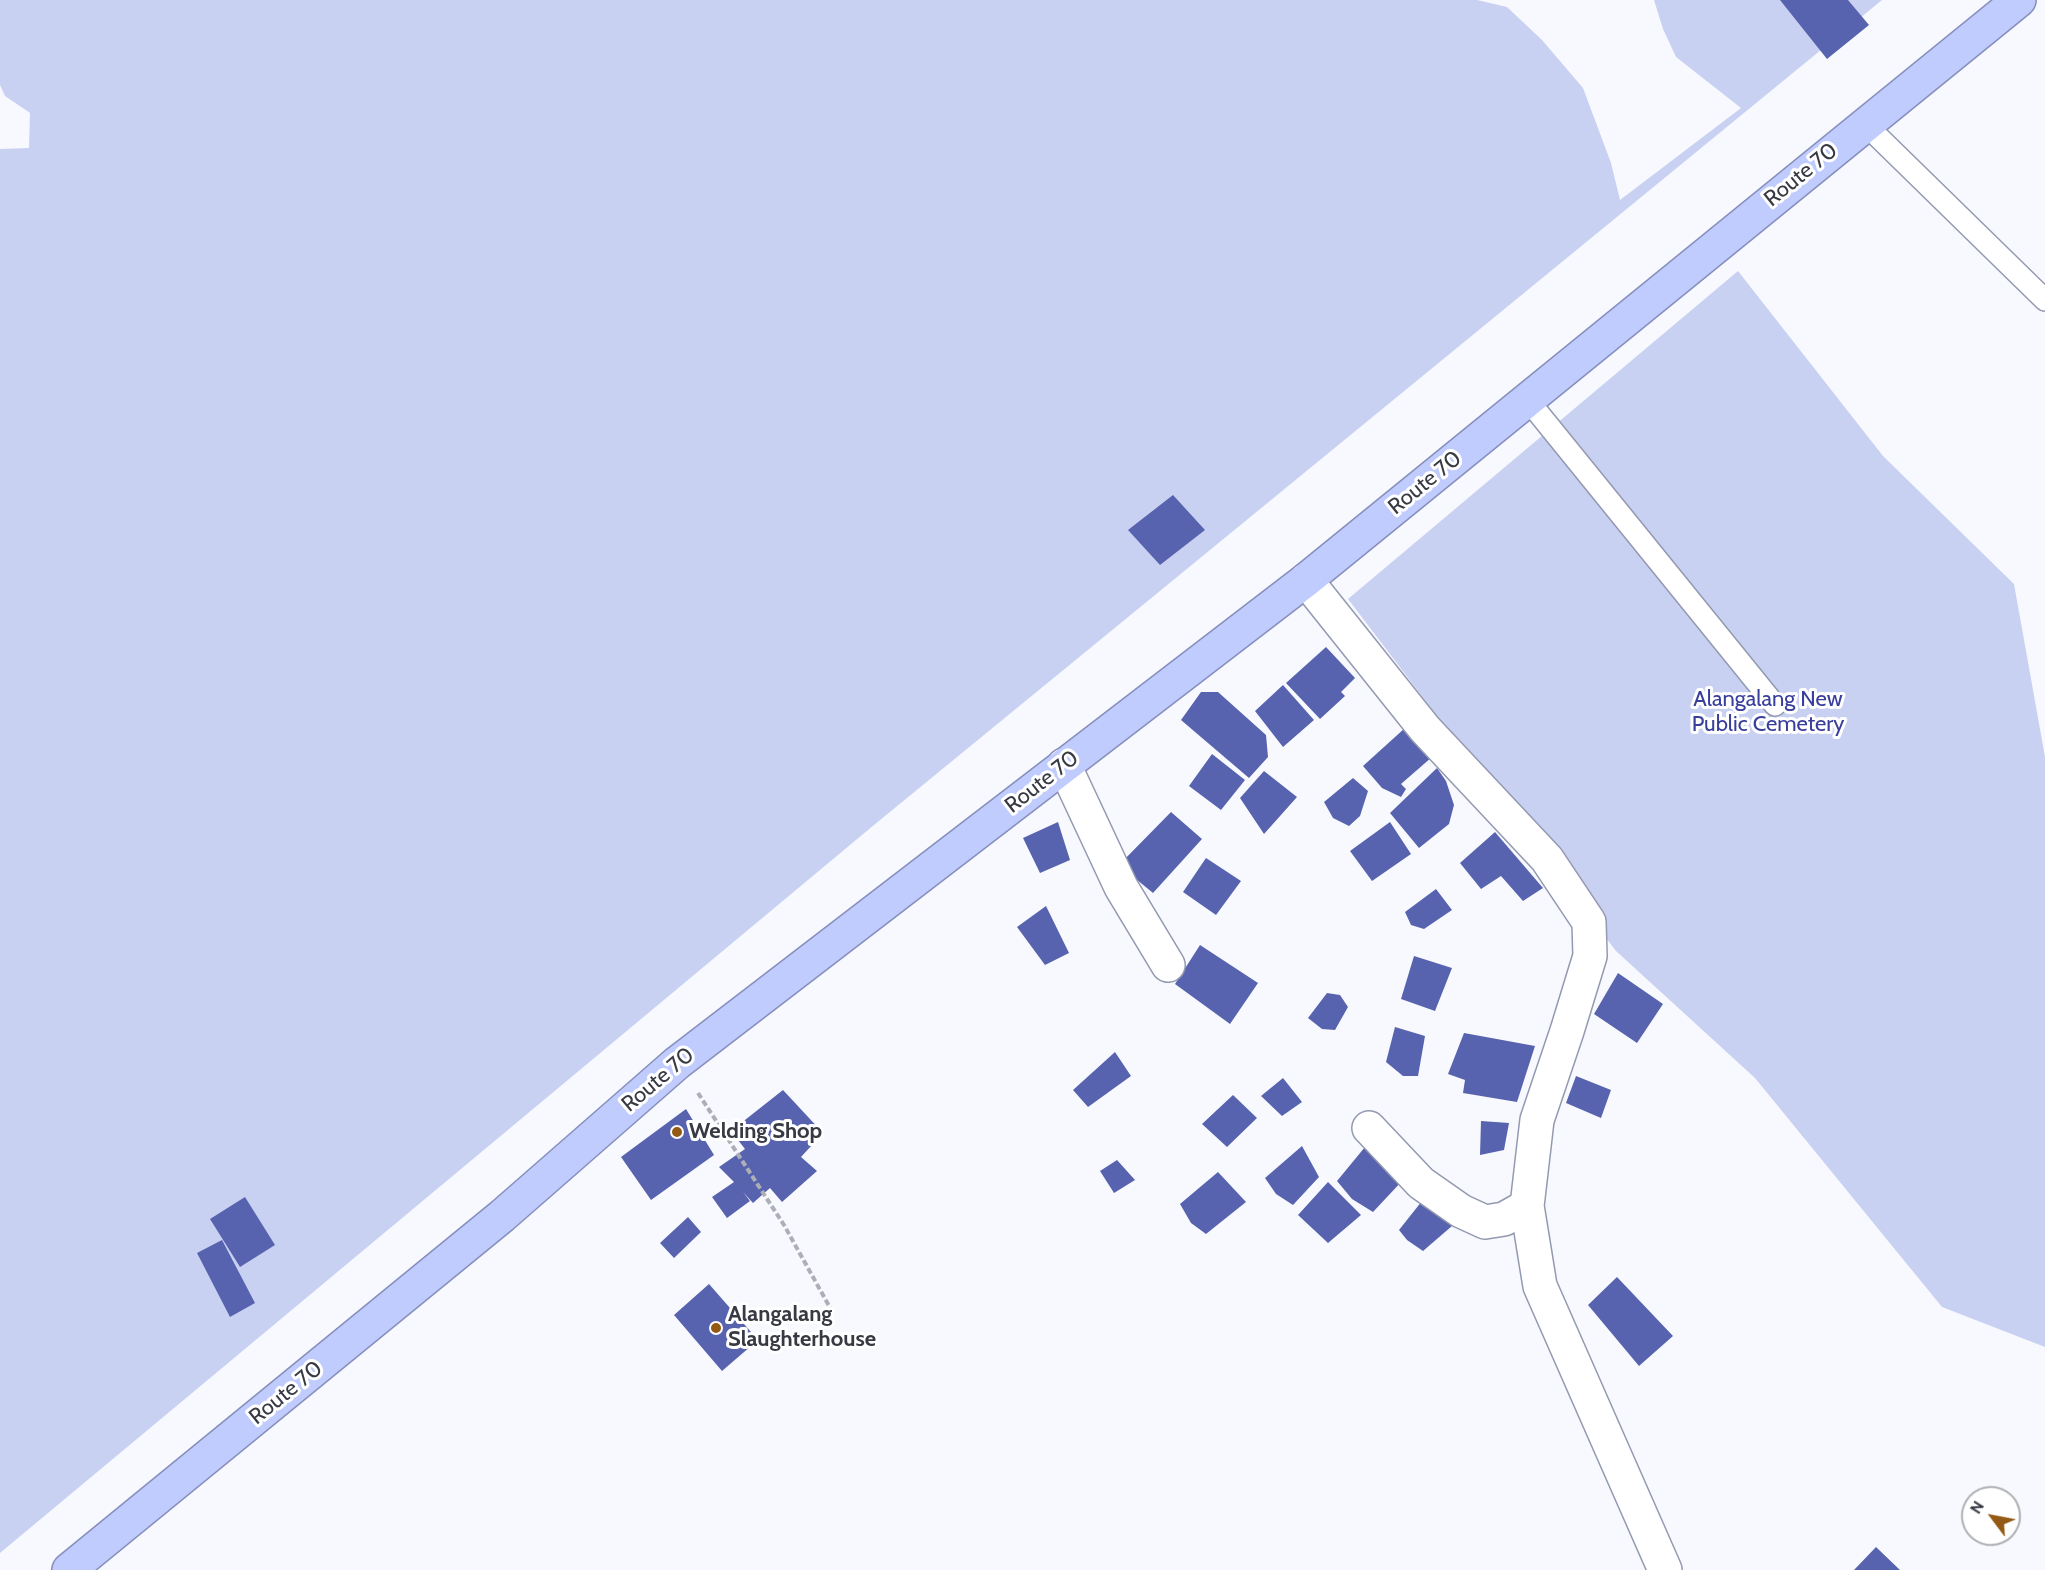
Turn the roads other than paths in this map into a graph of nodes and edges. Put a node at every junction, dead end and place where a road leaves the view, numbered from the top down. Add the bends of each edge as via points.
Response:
1 (2019, 0) edge
2 (1865, 124) junction
3 (2045, 300) edge
4 (1527, 399) junction
5 (1306, 580) junction
6 (1775, 705) dead end
7 (1064, 765) junction
8 (1168, 965) dead end
9 (1369, 1128) dead end
10 (1527, 1206) junction
11 (69, 1570) edge
12 (1665, 1570) edge

1 - 2 highway, Route 70
2 - 3 lane
2 - 4 highway, Route 70
4 - 5 highway, Route 70
4 - 6 lane
5 - 7 highway, Route 70
5 - 10 street via 1425,729 1547,859 1589,922 1590,956 1537,1120
7 - 8 street via 1121,887
7 - 11 highway, Route 70 via 677,1063 502,1216
9 - 10 street via 1420,1184 1461,1211 1485,1222 1504,1219
10 - 12 street via 1539,1286

